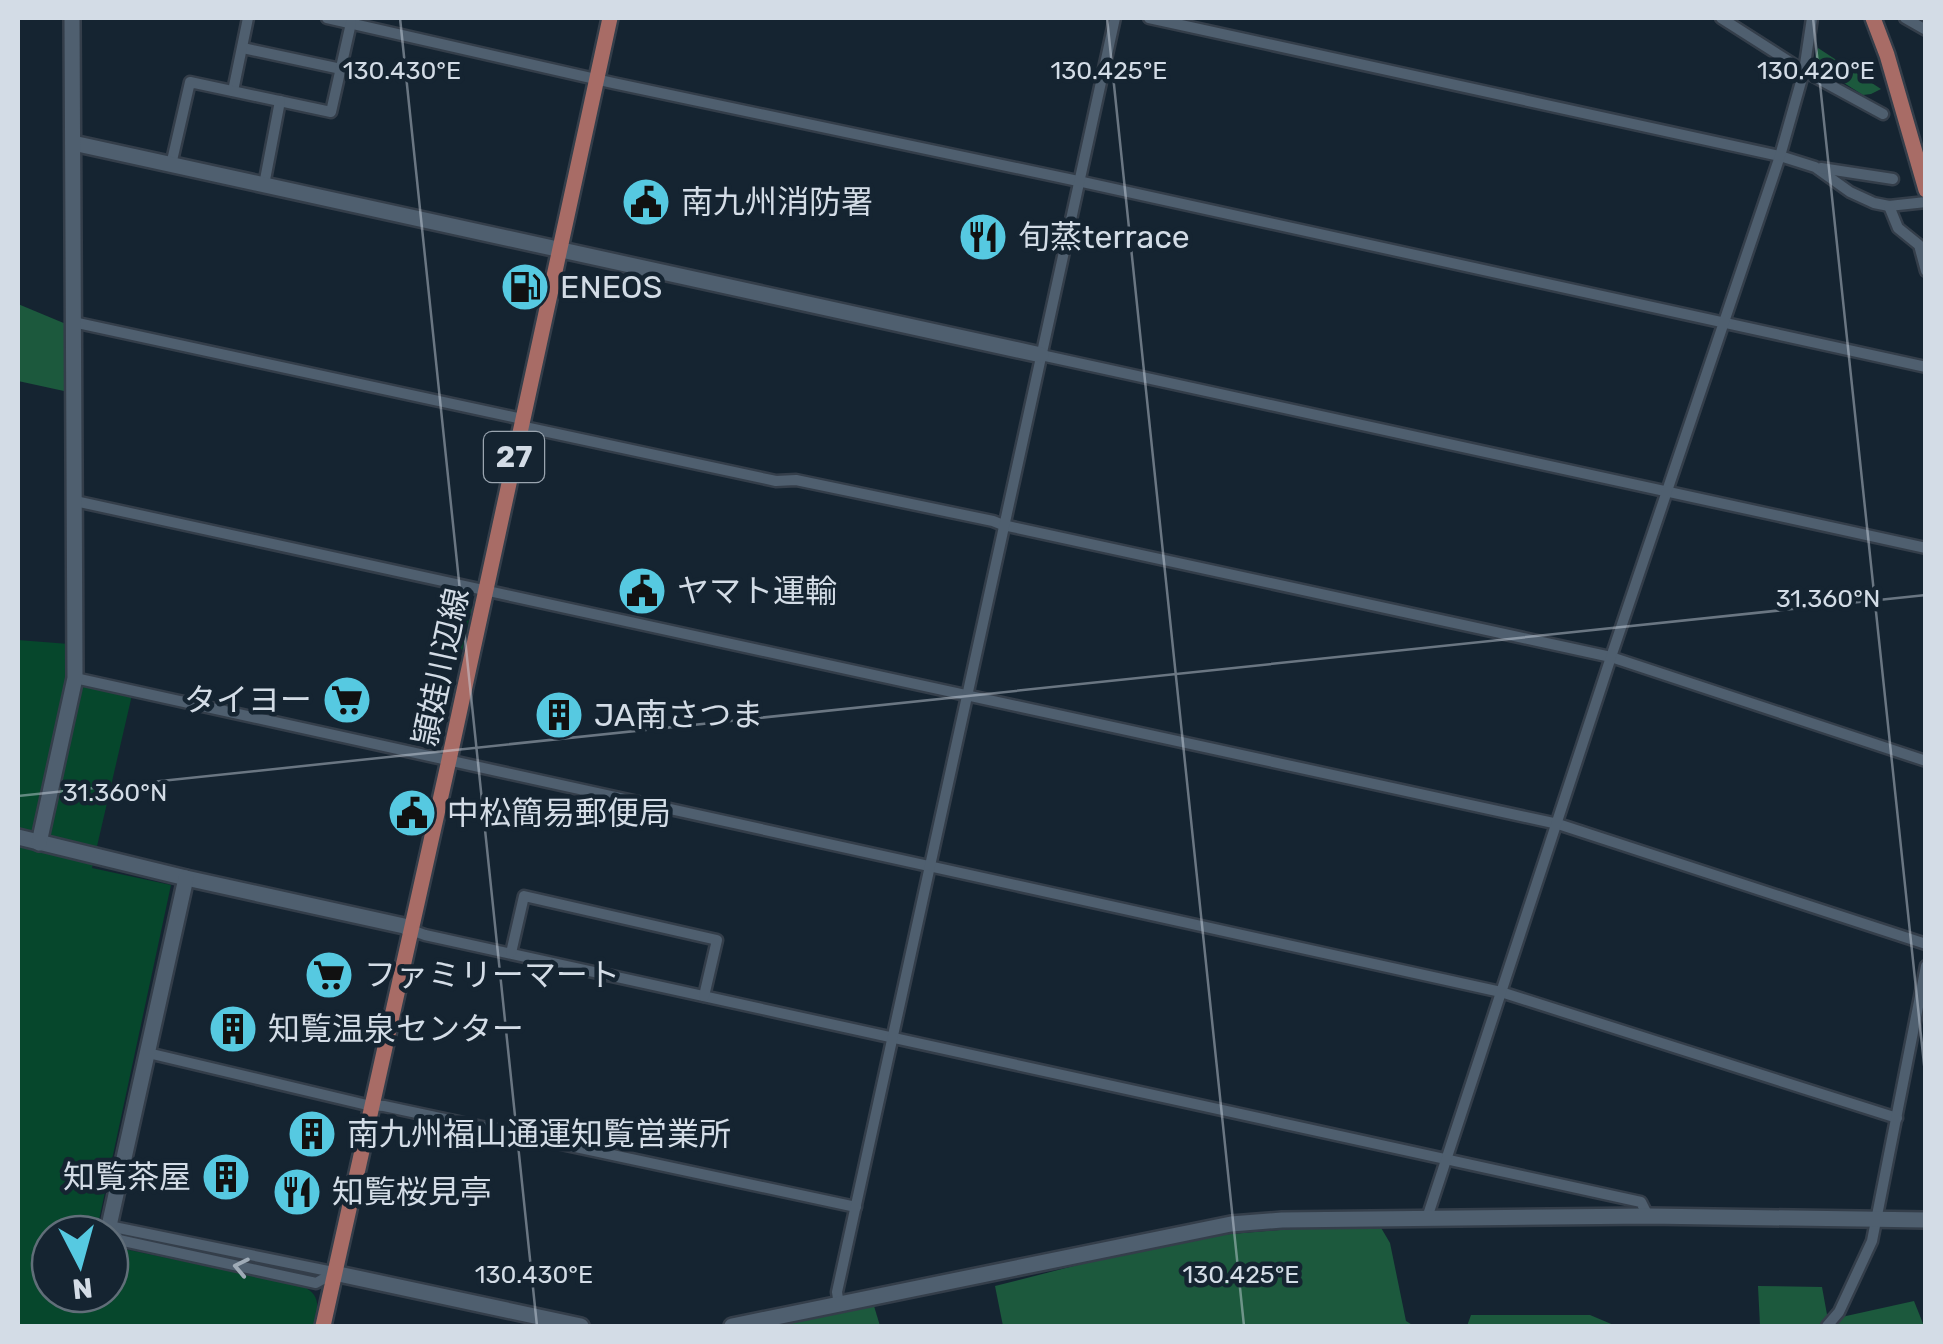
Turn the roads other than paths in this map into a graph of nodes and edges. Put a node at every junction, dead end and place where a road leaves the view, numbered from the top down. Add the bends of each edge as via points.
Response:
1 (72, 18) edge
2 (248, 18) edge
3 (327, 18) edge
4 (610, 18) edge
5 (1115, 18) edge
6 (1149, 18) edge
7 (1722, 18) edge
8 (1812, 18) edge
9 (1872, 18) edge
10 (1905, 18) edge
11 (351, 22) junction
12 (1926, 30) edge
13 (243, 48) junction
14 (340, 69) junction
15 (1804, 71) junction
16 (596, 78) junction
17 (233, 91) junction
18 (280, 101) junction
19 (1883, 114) dead end
20 (73, 144) junction
21 (1780, 156) junction
22 (171, 165) junction
23 (1815, 167) junction
24 (1893, 179) dead end
25 (1078, 181) junction
26 (264, 185) junction
27 (1926, 190) edge
28 (1926, 202) edge
29 (1889, 206) junction
30 (560, 250) junction
31 (1926, 270) edge
32 (73, 322) junction
33 (1723, 323) junction
34 (1041, 354) junction
35 (1926, 367) edge
36 (521, 422) junction
37 (1667, 490) junction
38 (74, 501) junction
39 (1003, 525) junction
40 (1926, 548) edge
41 (486, 590) junction
42 (1612, 656) junction
43 (75, 678) junction
44 (966, 695) junction
45 (449, 760) junction
46 (1926, 761) edge
47 (1558, 824) junction
48 (18, 836) edge
49 (38, 843) junction
50 (928, 866) junction
51 (186, 878) junction
52 (411, 930) junction
53 (1926, 944) edge
54 (511, 953) junction
55 (1926, 966) edge
56 (1501, 992) junction
57 (704, 996) junction
58 (892, 1038) junction
59 (148, 1052) junction
60 (373, 1105) junction
61 (1897, 1118) junction
62 (1445, 1160) junction
63 (856, 1207) junction
64 (112, 1214) edge
65 (1648, 1216) junction
66 (1426, 1218) junction
67 (1878, 1220) junction
68 (1926, 1220) edge
69 (130, 1242) edge
70 (334, 1272) junction
71 (839, 1305) junction
72 (559, 1324) edge
73 (322, 1326) edge
74 (581, 1326) edge
75 (732, 1326) edge
76 (1827, 1326) edge

1 - 20 street
2 - 13 street
3 - 11 street
4 - 16 main road, 頴娃川辺線 / 27
5 - 25 street
6 - 21 street
7 - 15 street
8 - 15 street
9 - 27 main road
10 - 12 street
11 - 14 street
11 - 16 street
13 - 14 street
13 - 17 street
14 - 18 street via 331,112
15 - 19 street
15 - 21 street
16 - 25 street
16 - 30 main road, 頴娃川辺線 / 27
17 - 18 street
17 - 22 street via 190,82
18 - 26 street
20 - 22 street
20 - 32 street
21 - 23 street
21 - 33 street
22 - 26 street
23 - 24 street
23 - 29 street via 1863,200
25 - 33 street
25 - 34 street
26 - 30 street
28 - 29 street
29 - 31 street via 1898,228 1919,245
30 - 34 street
30 - 36 main road, 頴娃川辺線 / 27
32 - 36 street
32 - 38 street
33 - 35 street
33 - 37 street
34 - 37 street
34 - 39 street
36 - 39 street
36 - 41 main road, 頴娃川辺線 / 27
37 - 40 street
37 - 42 street
38 - 41 street
38 - 43 street
39 - 42 street
39 - 44 street
41 - 44 street
41 - 45 main road, 頴娃川辺線 / 27
42 - 46 street
42 - 47 street
43 - 45 street
43 - 49 street
44 - 47 street
44 - 50 street
45 - 50 street
45 - 52 main road, 頴娃川辺線 / 27
47 - 53 street
47 - 56 street
48 - 49 street
49 - 51 street
50 - 56 street
50 - 58 street
51 - 52 street
51 - 59 street
52 - 54 street
52 - 60 main road, 頴娃川辺線 / 27
54 - 57 street
54 - 57 street via 524,896 717,940
55 - 61 street
56 - 61 street
56 - 62 street
57 - 58 street
58 - 62 street
58 - 63 street
59 - 60 street
59 - 64 street
60 - 63 street
60 - 70 main road, 頴娃川辺線 / 27
61 - 67 street
62 - 65 street via 1640,1202
62 - 66 street
63 - 71 street
65 - 66 street
65 - 67 street
66 - 71 street via 1231,1224
67 - 68 street
67 - 76 street via 1840,1312
69 - 70 street via 316,1283
70 - 72 street
70 - 73 main road, 頴娃川辺線 / 27
71 - 75 street
72 - 74 street

